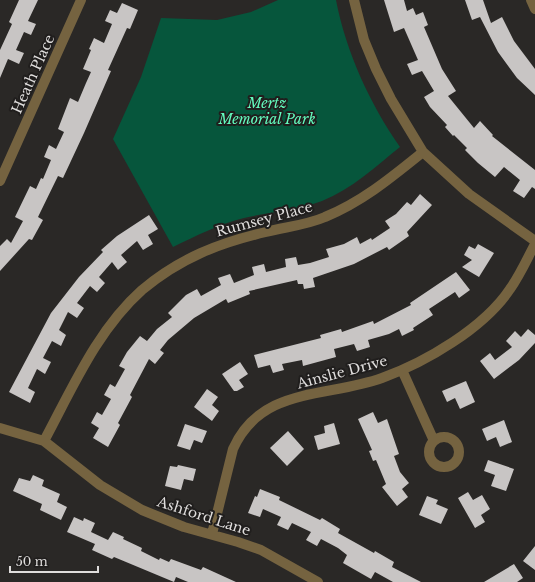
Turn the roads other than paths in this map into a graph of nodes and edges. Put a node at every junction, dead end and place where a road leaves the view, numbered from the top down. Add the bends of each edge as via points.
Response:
1 (81, 0) edge
2 (354, 0) edge
3 (530, 0) edge
4 (535, 9) edge
5 (423, 152) junction
6 (0, 181) edge
7 (535, 243) edge
8 (402, 370) junction
9 (0, 428) edge
10 (434, 440) dead end
11 (44, 441) junction
12 (212, 534) junction
13 (318, 582) edge

1 - 6 street, Heath Place
2 - 5 street via 364,40 376,69
3 - 4 street
5 - 7 street via 469,194
5 - 11 street, Rumsey Place via 374,190 324,218 223,243 163,274 137,296 108,328 88,358
7 - 8 street, Ainslie Drive via 510,290 486,317 458,338
8 - 10 street
8 - 12 street, Ainslie Drive via 381,378 278,403 255,418 238,437 233,449
9 - 11 street, Ashford Lane
11 - 12 street, Ashford Lane via 100,485 129,503 162,519
12 - 13 street, Ashford Lane via 261,550

